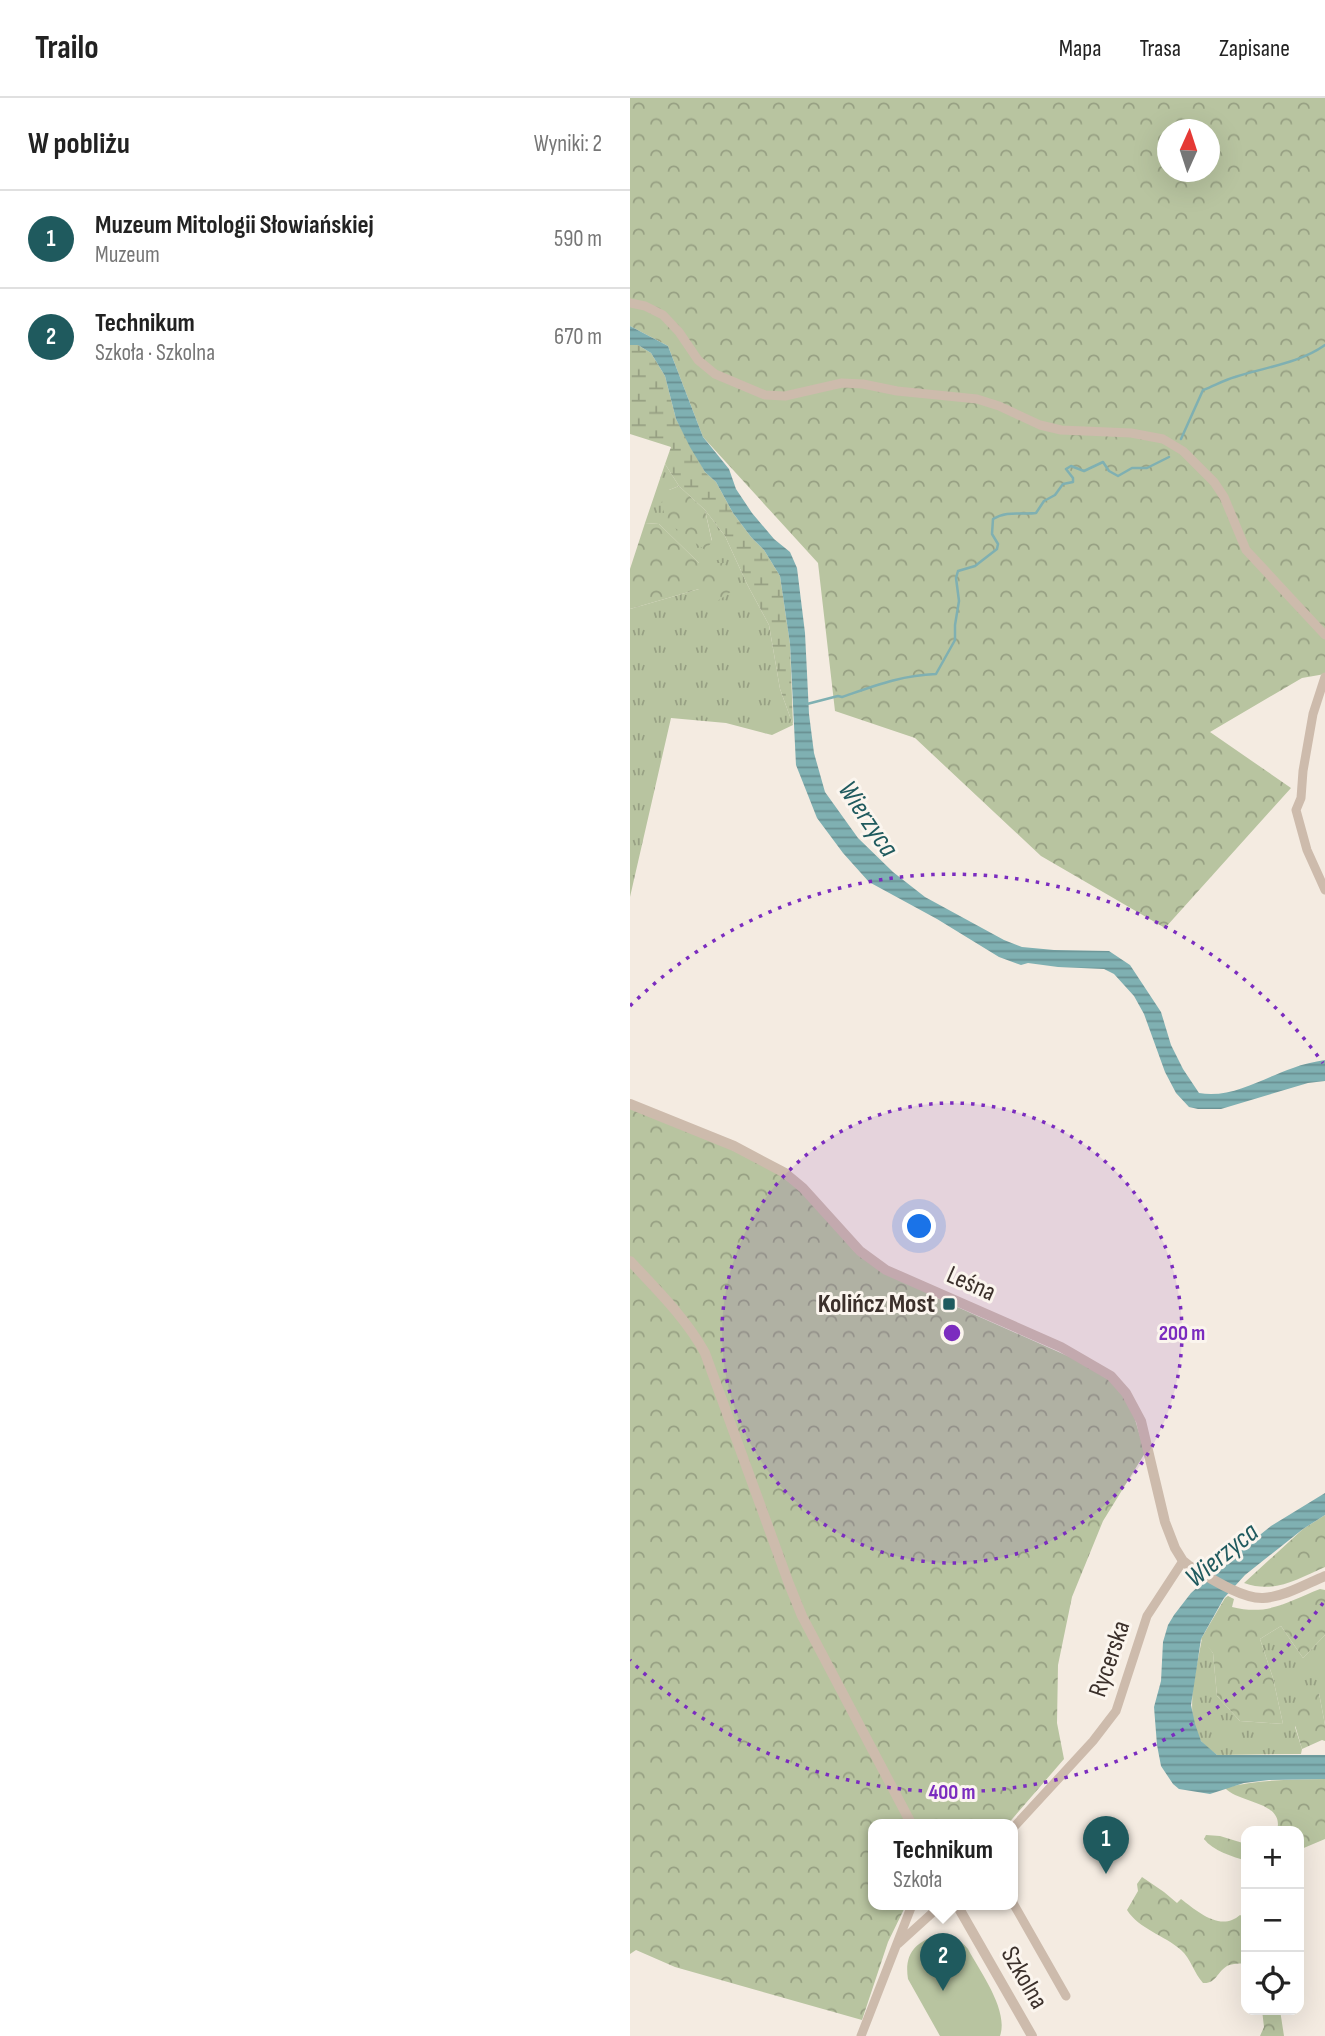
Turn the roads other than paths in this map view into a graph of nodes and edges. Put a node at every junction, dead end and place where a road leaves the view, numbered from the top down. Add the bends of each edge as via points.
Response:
1 (630, 303) edge
2 (1325, 635) edge
3 (1325, 677) edge
4 (1325, 890) edge
5 (630, 1104) edge
6 (630, 1261) edge
7 (1183, 1561) junction
8 (1325, 1576) edge
9 (909, 1819) edge
10 (1018, 1823) edge
11 (910, 1910) edge
12 (916, 1910) edge
13 (936, 1910) edge
14 (960, 1910) edge
15 (1017, 1910) edge
16 (929, 1917) junction
17 (896, 1946) junction
18 (1066, 1996) dead end
19 (860, 2036) edge
20 (1031, 2036) edge

1 - 2 street via 663,315 706,367 765,395 863,384 977,399 1061,430 1163,439 1183,451 1214,482 1246,550
3 - 4 street via 1312,714 1296,810
5 - 7 street, Leśna via 734,1146 785,1173 860,1251 886,1270 1061,1347 1111,1376 1140,1421 1165,1522
6 - 9 street via 681,1317 705,1353 802,1616
7 - 8 street via 1246,1596 1262,1598
7 - 10 street, Rycerska via 1147,1616 1116,1711
11 - 17 street
12 - 16 street
13 - 16 street
14 - 20 street, Szkolna
15 - 18 street
16 - 17 street
17 - 19 street

